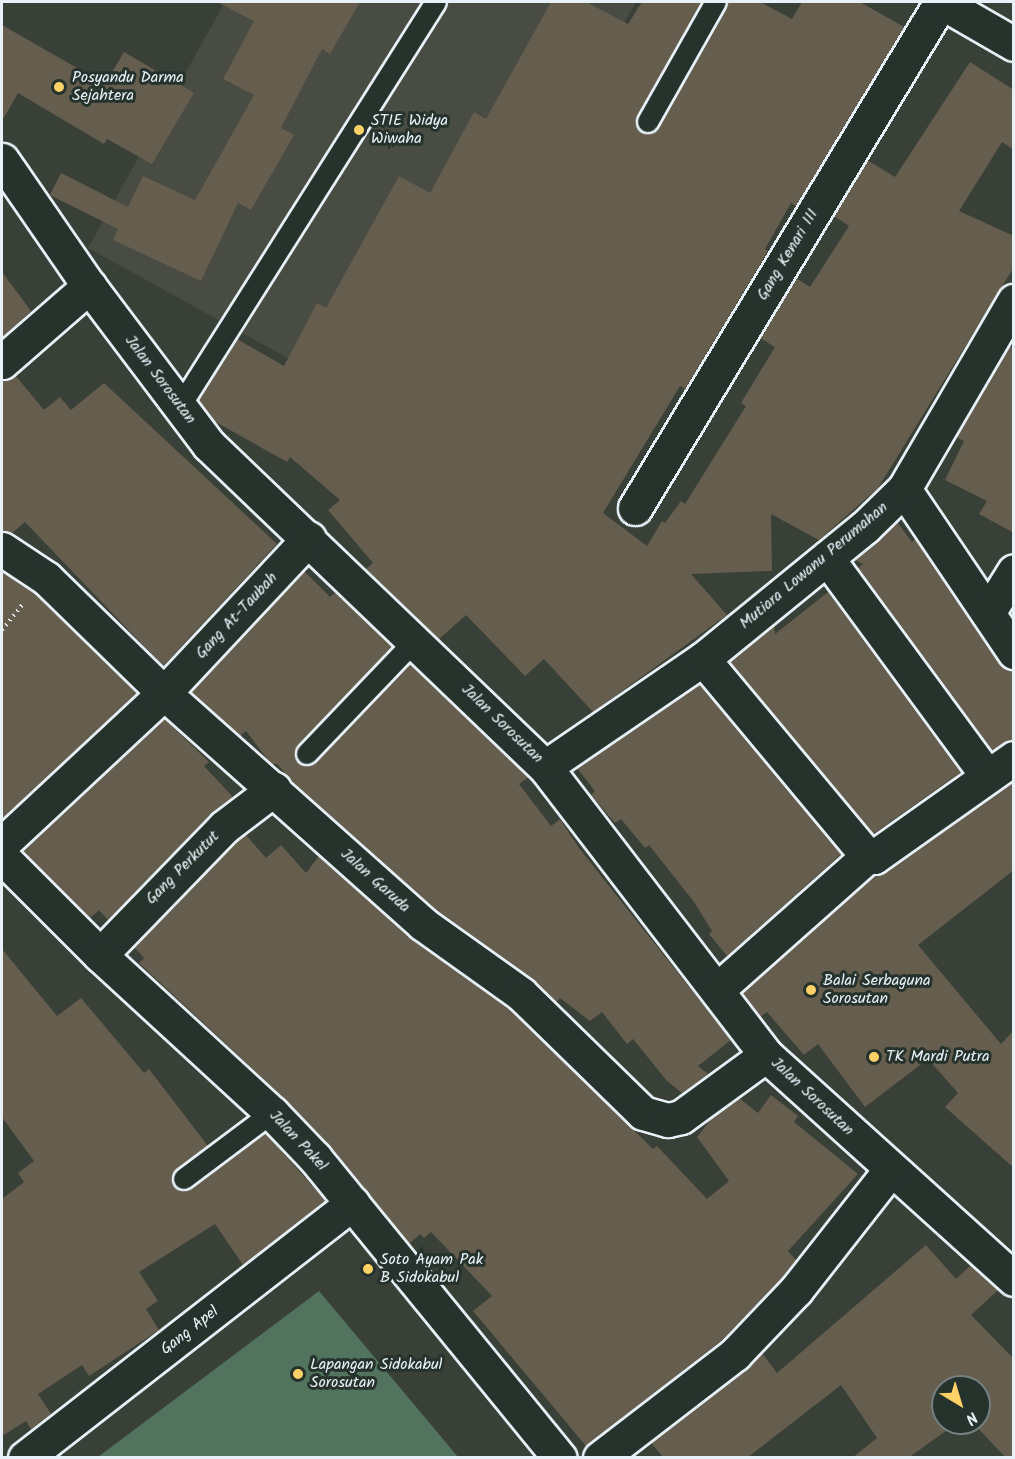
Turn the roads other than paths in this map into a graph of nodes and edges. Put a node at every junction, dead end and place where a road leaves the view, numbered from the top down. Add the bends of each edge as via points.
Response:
1 (436, 2) edge
2 (716, 2) edge
3 (941, 2) edge
4 (1014, 44) edge
5 (648, 122) dead end
6 (2, 160) edge
7 (89, 286) junction
8 (1014, 301) edge
9 (2, 362) edge
10 (180, 407) junction
11 (904, 489) junction
12 (635, 508) dead end
13 (309, 538) junction
14 (2, 549) edge
15 (827, 558) junction
16 (1014, 571) edge
17 (988, 614) junction
18 (415, 641) junction
19 (1014, 651) edge
20 (703, 659) junction
21 (164, 693) junction
22 (307, 754) dead end
23 (545, 766) junction
24 (1000, 767) edge
25 (274, 789) junction
26 (2, 844) edge
27 (869, 855) junction
28 (2, 857) edge
29 (100, 955) junction
30 (717, 990) junction
31 (766, 1054) junction
32 (272, 1113) junction
33 (891, 1169) junction
34 (184, 1179) dead end
35 (353, 1203) junction
36 (1014, 1278) edge
37 (25, 1458) edge
38 (560, 1458) edge
39 (600, 1458) edge

1 - 10 lane
2 - 5 lane
3 - 4 street
3 - 12 street, Gang Kenari III
6 - 7 street, Jalan Sorosutan
7 - 9 street
7 - 10 street, Jalan Sorosutan
8 - 11 street, Mutiara Lowanu Perumahan
10 - 13 street, Jalan Sorosutan via 209,446
11 - 15 street, Mutiara Lowanu Perumahan
11 - 17 street
13 - 18 street, Jalan Sorosutan
13 - 21 street, Gang At-Taubah
14 - 21 street, Jalan Garuda via 46,578
15 - 20 street, Mutiara Lowanu Perumahan
15 - 24 street
16 - 17 street
17 - 19 street
18 - 22 lane
18 - 23 street, Jalan Sorosutan
20 - 23 street, Mutiara Lowanu Perumahan
20 - 27 street
21 - 25 street, Jalan Garuda
21 - 26 street, Gang At-Taubah
23 - 30 street, Jalan Sorosutan
24 - 27 street via 881,853
25 - 29 street, Gang Perkutut via 224,827
25 - 31 street, Jalan Garuda via 423,924 521,994 643,1113 668,1120 681,1117
27 - 30 street
28 - 29 street, Jalan Pakel
29 - 32 street, Jalan Pakel
30 - 31 street, Jalan Sorosutan
31 - 33 street, Jalan Sorosutan
32 - 34 lane
32 - 35 street, Jalan Pakel
33 - 36 street, Jalan Sorosutan
33 - 39 street via 796,1290 735,1354
35 - 37 street, Gang Apel
35 - 38 street, Jalan Pakel

